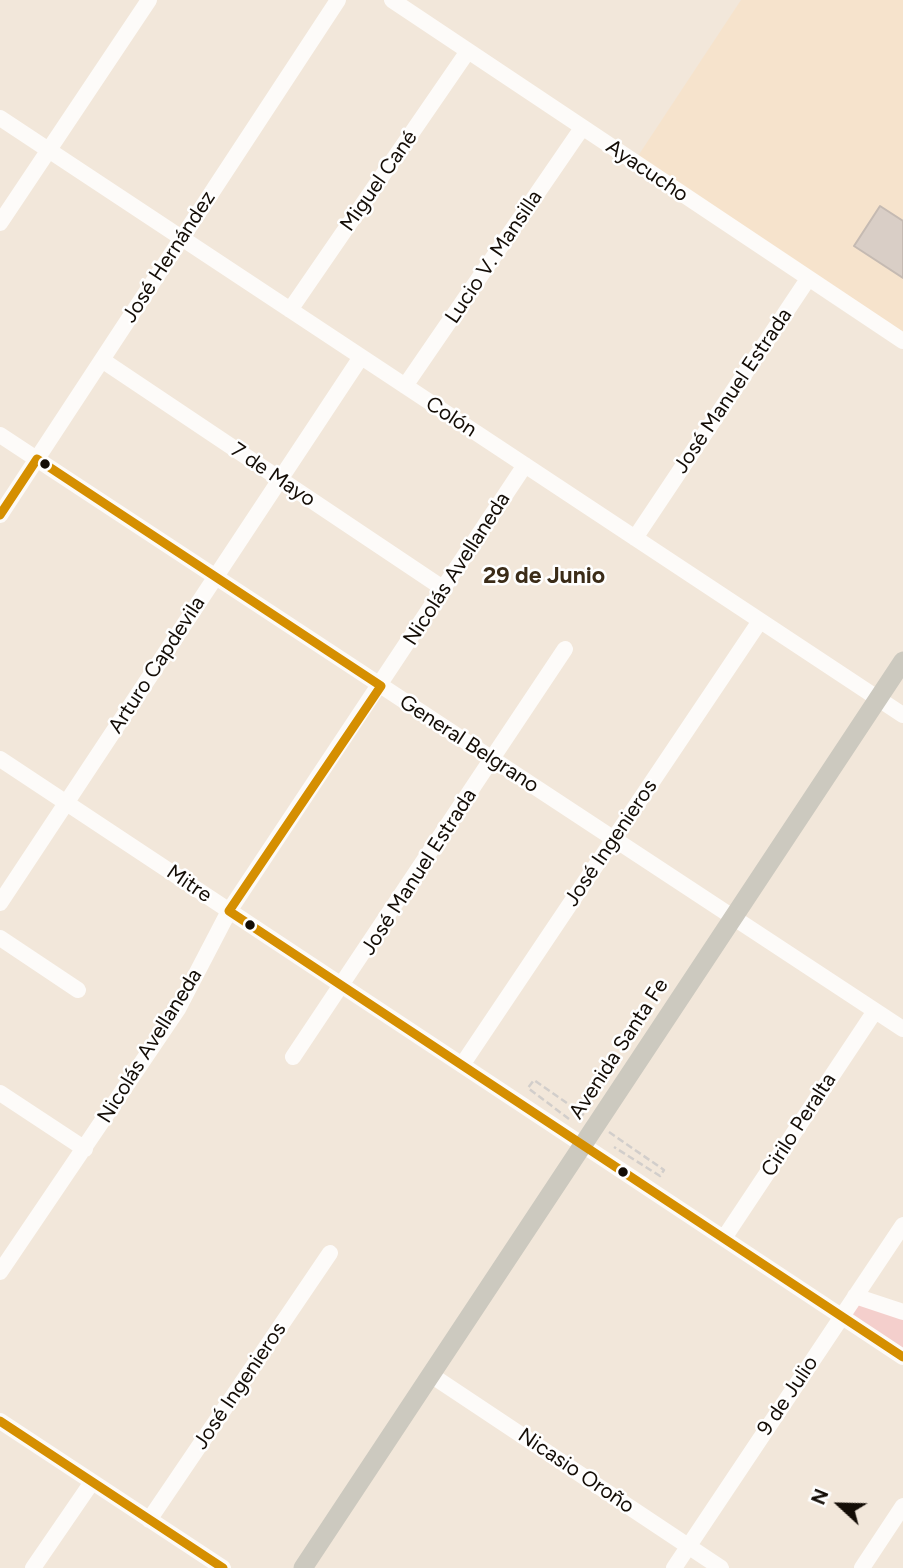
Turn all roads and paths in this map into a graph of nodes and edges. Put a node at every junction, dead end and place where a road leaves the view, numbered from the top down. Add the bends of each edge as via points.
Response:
1 (149, 0) edge
2 (338, 0) edge
3 (392, 0) edge
4 (468, 51) junction
5 (0, 118) edge
6 (582, 128) junction
7 (49, 150) junction
8 (0, 223) edge
9 (182, 238) junction
10 (808, 279) junction
11 (290, 310) junction
12 (903, 341) edge
13 (361, 357) junction
14 (102, 360) junction
15 (405, 386) junction
16 (0, 435) edge
17 (37, 459) junction
18 (525, 465) junction
19 (279, 479) junction
20 (0, 514) edge
21 (635, 538) junction
22 (215, 576) junction
23 (444, 589) junction
24 (760, 621) junction
25 (565, 649) dead end
26 (903, 661) edge
27 (381, 686) junction
28 (878, 699) junction
29 (903, 715) edge
30 (0, 759) edge
31 (493, 759) junction
32 (66, 803) junction
33 (614, 839) junction
34 (0, 903) edge
35 (229, 911) junction
36 (733, 918) junction
37 (0, 938) edge
38 (343, 986) junction
39 (78, 990) dead end
40 (875, 1011) junction
41 (903, 1029) edge
42 (293, 1057) dead end
43 (462, 1065) junction
44 (0, 1093) edge
45 (583, 1145) junction
46 (85, 1149) junction
47 (903, 1224) edge
48 (724, 1238) junction
49 (330, 1252) dead end
50 (0, 1272) edge
51 (855, 1296) junction
52 (903, 1311) edge
53 (842, 1316) junction
54 (903, 1357) edge
55 (431, 1375) junction
56 (0, 1421) edge
57 (92, 1482) junction
58 (903, 1506) edge
59 (149, 1520) junction
60 (688, 1546) junction
61 (33, 1568) edge
62 (223, 1568) edge
63 (303, 1568) edge
64 (674, 1568) edge
65 (720, 1568) edge
66 (862, 1568) edge

1 - 7 street
2 - 9 street, José Hernández
3 - 4 street, Ayacucho
4 - 6 street, Ayacucho
4 - 11 street, Miguel Cané
5 - 7 street, Colón
6 - 10 street, Ayacucho
6 - 15 street, Lucio V. Mansilla
7 - 8 street
7 - 9 street, Colón
9 - 11 street, Colón
9 - 14 street, José Hernández
10 - 12 street, Ayacucho
10 - 21 street, José Manuel Estrada
11 - 13 street, Colón
13 - 15 street, Colón
13 - 19 street, Arturo Capdevila
14 - 17 street, José Hernández
14 - 19 street, 7 de Mayo
15 - 18 street, Colón
16 - 17 street, General Belgrano
17 - 20 street, José Hernández
17 - 22 street, General Belgrano
18 - 21 street, Colón
18 - 23 street, Nicolás Avellaneda
19 - 22 street, Arturo Capdevila
19 - 23 street, 7 de Mayo
21 - 24 street, Colón
22 - 27 street, General Belgrano
22 - 32 street, Arturo Capdevila
23 - 27 street, Nicolás Avellaneda
24 - 28 street, Colón
24 - 33 street, José Ingenieros
25 - 31 street, José Manuel Estrada
26 - 28 main road, Avenida Santa Fe
27 - 31 street, General Belgrano
27 - 35 street, Nicolás Avellaneda
28 - 29 street, Colón
28 - 36 main road, Avenida Santa Fe
30 - 32 street, Mitre
31 - 33 street, General Belgrano
31 - 38 street, José Manuel Estrada
32 - 34 street, Arturo Capdevila
32 - 35 street, Mitre
33 - 36 street, General Belgrano
33 - 43 street, José Ingenieros
35 - 38 street, Mitre
35 - 46 street, Nicolás Avellaneda via 178,1009
36 - 40 street, General Belgrano
36 - 45 main road, Avenida Santa Fe
37 - 39 street
38 - 42 street, José Manuel Estrada
38 - 43 street, Mitre
40 - 41 street, General Belgrano
40 - 48 street, Cirilo Peralta
43 - 45 street, Mitre
44 - 46 street
45 - 48 street, Mitre
45 - 55 main road, Avenida Santa Fe
46 - 50 street, Nicolás Avellaneda
47 - 51 street, 9 de Julio
48 - 53 street, Mitre
49 - 59 street, José Ingenieros
51 - 52 street
51 - 53 street, 9 de Julio
53 - 54 street, Mitre
53 - 60 street, 9 de Julio
55 - 60 street, Nicasio Oroño
55 - 63 main road, Avenida Santa Fe
56 - 57 street
57 - 59 street
57 - 61 street
58 - 66 street
59 - 62 street
60 - 64 street, 9 de Julio
60 - 65 street, Nicasio Oroño

